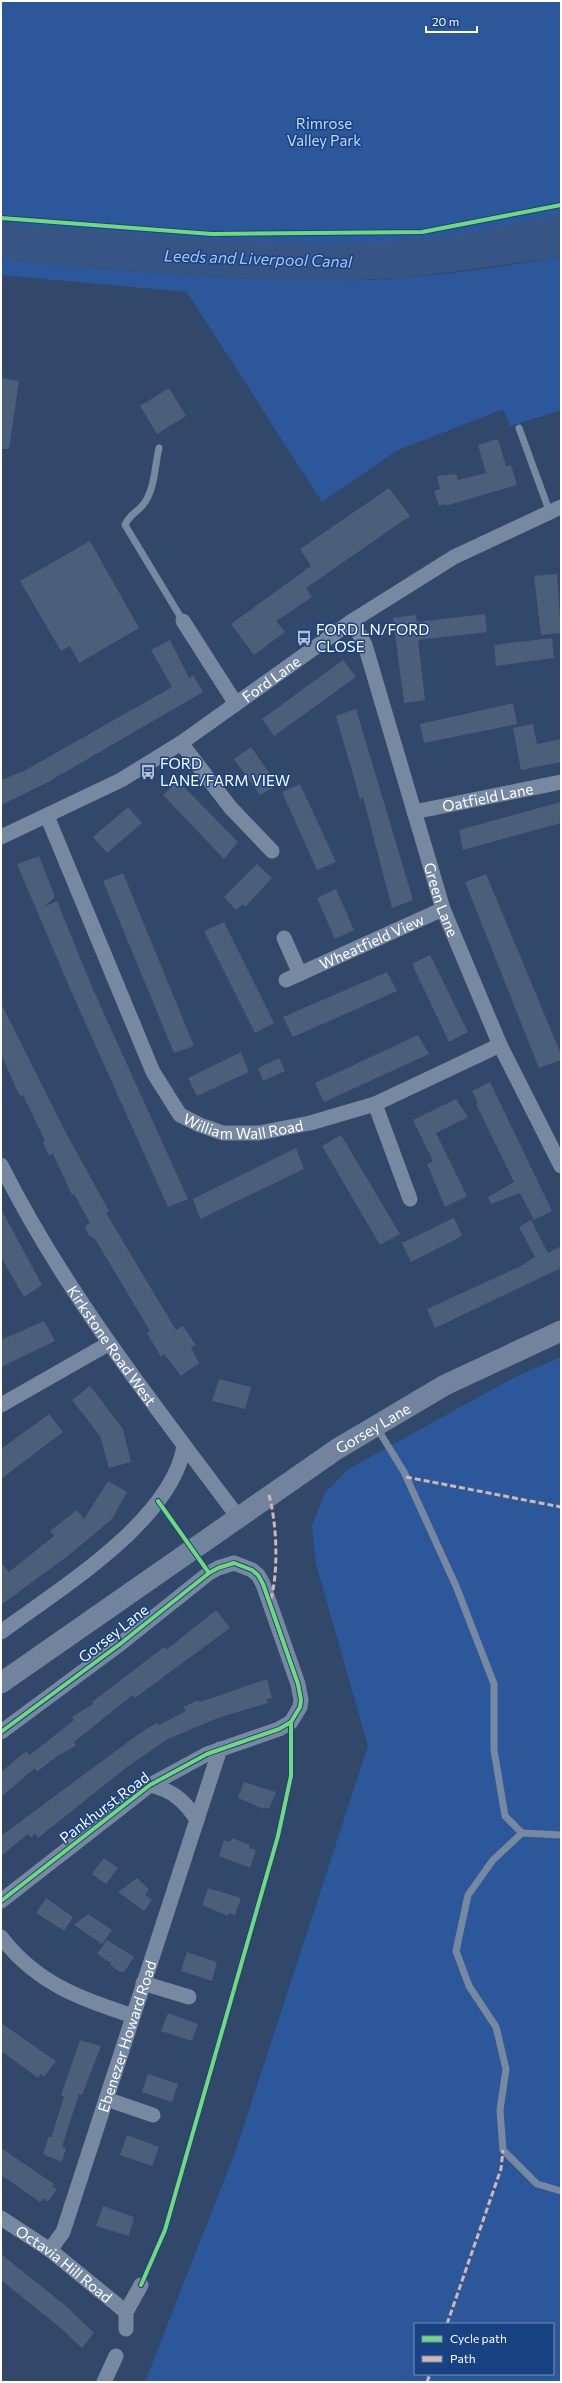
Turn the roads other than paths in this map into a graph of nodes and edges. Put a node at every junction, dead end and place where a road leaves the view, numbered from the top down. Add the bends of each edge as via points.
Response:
1 (519, 428) dead end
2 (159, 448) dead end
3 (555, 510) edge
4 (183, 621) joint
5 (352, 621) junction
6 (236, 704) junction
7 (181, 743) junction
8 (561, 782) edge
9 (414, 812) junction
10 (47, 816) junction
11 (1, 837) edge
12 (272, 851) dead end
13 (443, 909) junction
14 (284, 938) dead end
15 (300, 974) junction
16 (286, 980) dead end
17 (500, 1044) junction
18 (375, 1104) junction
19 (555, 1139) edge
20 (1, 1165) edge
21 (561, 1166) edge
22 (410, 1199) dead end
23 (561, 1331) edge
24 (108, 1344) junction
25 (1, 1405) edge
26 (375, 1426) junction
27 (184, 1446) junction
28 (238, 1517) junction
29 (244, 1566) joint
30 (1, 1632) edge
31 (1, 1683) edge
32 (1, 1732) edge
33 (220, 1748) junction
34 (150, 1785) junction
35 (197, 1820) junction
36 (522, 1833) junction
37 (561, 1835) edge
38 (1, 1901) edge
39 (1, 1937) edge
40 (143, 1983) junction
41 (189, 1997) dead end
42 (134, 2016) junction
43 (106, 2099) junction
44 (153, 2115) dead end
45 (561, 2191) edge
46 (1, 2218) edge
47 (50, 2250) junction
48 (141, 2285) dead end
49 (126, 2312) junction
50 (126, 2329) dead end
51 (116, 2356) dead end
52 (104, 2382) edge

1 - 3 lane
2 - 4 lane via 145,502 129,516 125,525
3 - 5 street, Ford Lane via 454,557
4 - 6 street
5 - 6 street, Ford Lane
5 - 9 street, Green Lane via 365,645
6 - 7 street, Ford Lane
7 - 10 street, Ford Lane via 121,780
7 - 12 street via 230,807
8 - 9 street, Oatfield Lane
9 - 13 street, Green Lane
10 - 11 street, Ford Lane
10 - 18 street, William Wall Road via 153,1072 180,1115 223,1133 259,1133 310,1123
13 - 15 street, Wheatfield View
13 - 17 street, Green Lane
14 - 15 street, Wheatfield View
15 - 16 street, Wheatfield View
17 - 18 street, William Wall Road
17 - 19 street, Green Lane
18 - 22 street
19 - 21 street, Green Lane
20 - 24 street, Kirkstone Road West via 27,1217
23 - 26 main road, Gorsey Lane via 445,1385
24 - 25 street
24 - 27 street, Kirkstone Road West
26 - 28 main road, Gorsey Lane
26 - 36 lane via 404,1472 456,1586 494,1684 494,1750 505,1816
27 - 28 street, Kirkstone Road West
27 - 30 street via 182,1461 173,1479 144,1518 97,1561
28 - 31 main road, Gorsey Lane
29 - 32 street, Gorsey Lane via 234,1563 209,1573 120,1644
29 - 33 street, Pankhurst Road via 258,1575 263,1584 298,1684 301,1700 296,1715 285,1726
33 - 34 street, Pankhurst Road via 185,1764
33 - 35 street, Ebenezer Howard Road
34 - 35 street via 165,1789 179,1798
34 - 38 street, Pankhurst Road
35 - 40 street, Ebenezer Howard Road
36 - 37 lane
36 - 45 lane via 494,1860 468,1895 456,1951 469,1986 496,2027 506,2069 500,2110 503,2150 537,2184
39 - 42 street via 28,1966 48,1982 66,1992
40 - 41 street
40 - 42 street, Ebenezer Howard Road
42 - 43 street, Ebenezer Howard Road
43 - 44 street
43 - 47 street, Ebenezer Howard Road via 63,2232
46 - 47 street, Octavia Hill Road
47 - 49 street, Octavia Hill Road
48 - 49 street
49 - 50 street
51 - 52 street

